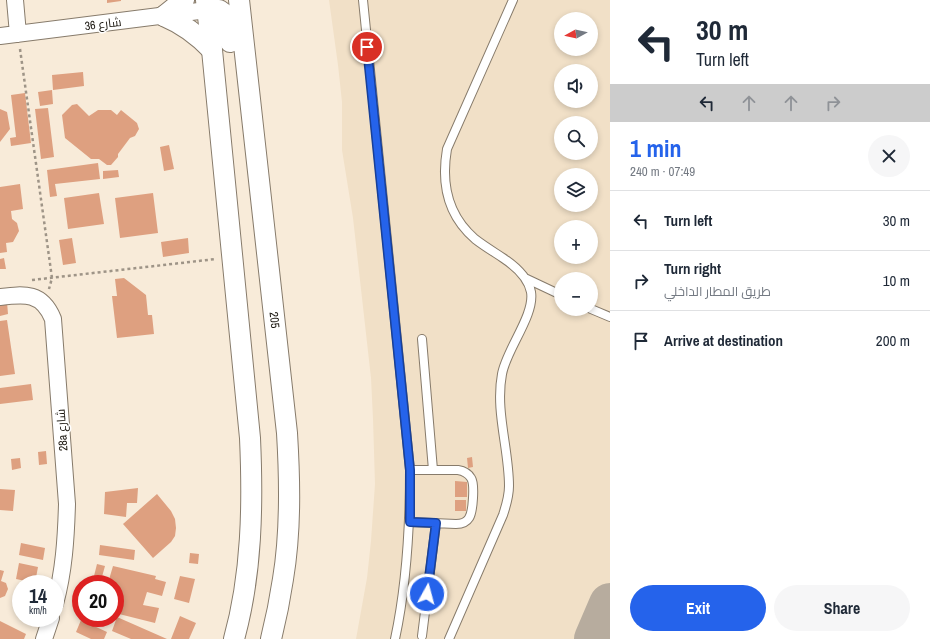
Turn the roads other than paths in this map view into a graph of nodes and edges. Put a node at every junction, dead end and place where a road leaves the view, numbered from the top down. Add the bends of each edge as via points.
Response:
1 (15, 0) edge
2 (24, 0) edge
3 (184, 0) edge
4 (239, 0) edge
5 (363, 0) edge
6 (513, 0) edge
7 (206, 5) edge
8 (164, 16) junction
9 (23, 34) junction
10 (0, 36) edge
11 (212, 50) junction
12 (258, 168) junction
13 (525, 278) junction
14 (554, 292) edge
15 (0, 297) edge
16 (598, 312) edge
17 (610, 317) edge
18 (422, 340) dead end
19 (410, 470) junction
20 (433, 470) junction
21 (410, 522) junction
22 (436, 523) junction
23 (61, 575) edge
24 (48, 627) edge
25 (422, 636) dead end
26 (44, 639) edge
27 (234, 639) edge
28 (271, 639) edge
29 (395, 639) edge
30 (449, 639) edge

1 - 9 street
2 - 9 street
3 - 8 street
4 - 12 street, 205
5 - 19 lane
6 - 13 lane via 447,149 444,182 454,214 464,227 475,239 514,266
7 - 8 street, شارع 36
7 - 11 street
7 - 12 street via 226,15 240,122 248,148
8 - 9 street, شارع 36
8 - 11 street via 190,30
9 - 10 street, شارع 36
11 - 27 street via 250,438 252,502 248,564
12 - 28 street, 205 via 289,467 288,543 284,579
13 - 14 lane
13 - 30 lane via 531,293 530,305 506,360 500,388 509,487 507,501
15 - 23 street, 28a شارع via 25,294 36,298 49,310 53,319 67,504
16 - 17 lane
18 - 20 lane
19 - 20 lane
19 - 21 lane
20 - 22 lane via 464,471 472,478 473,483 472,511 467,521 462,524
21 - 22 lane
21 - 29 lane via 407,566
22 - 25 lane
24 - 26 street

